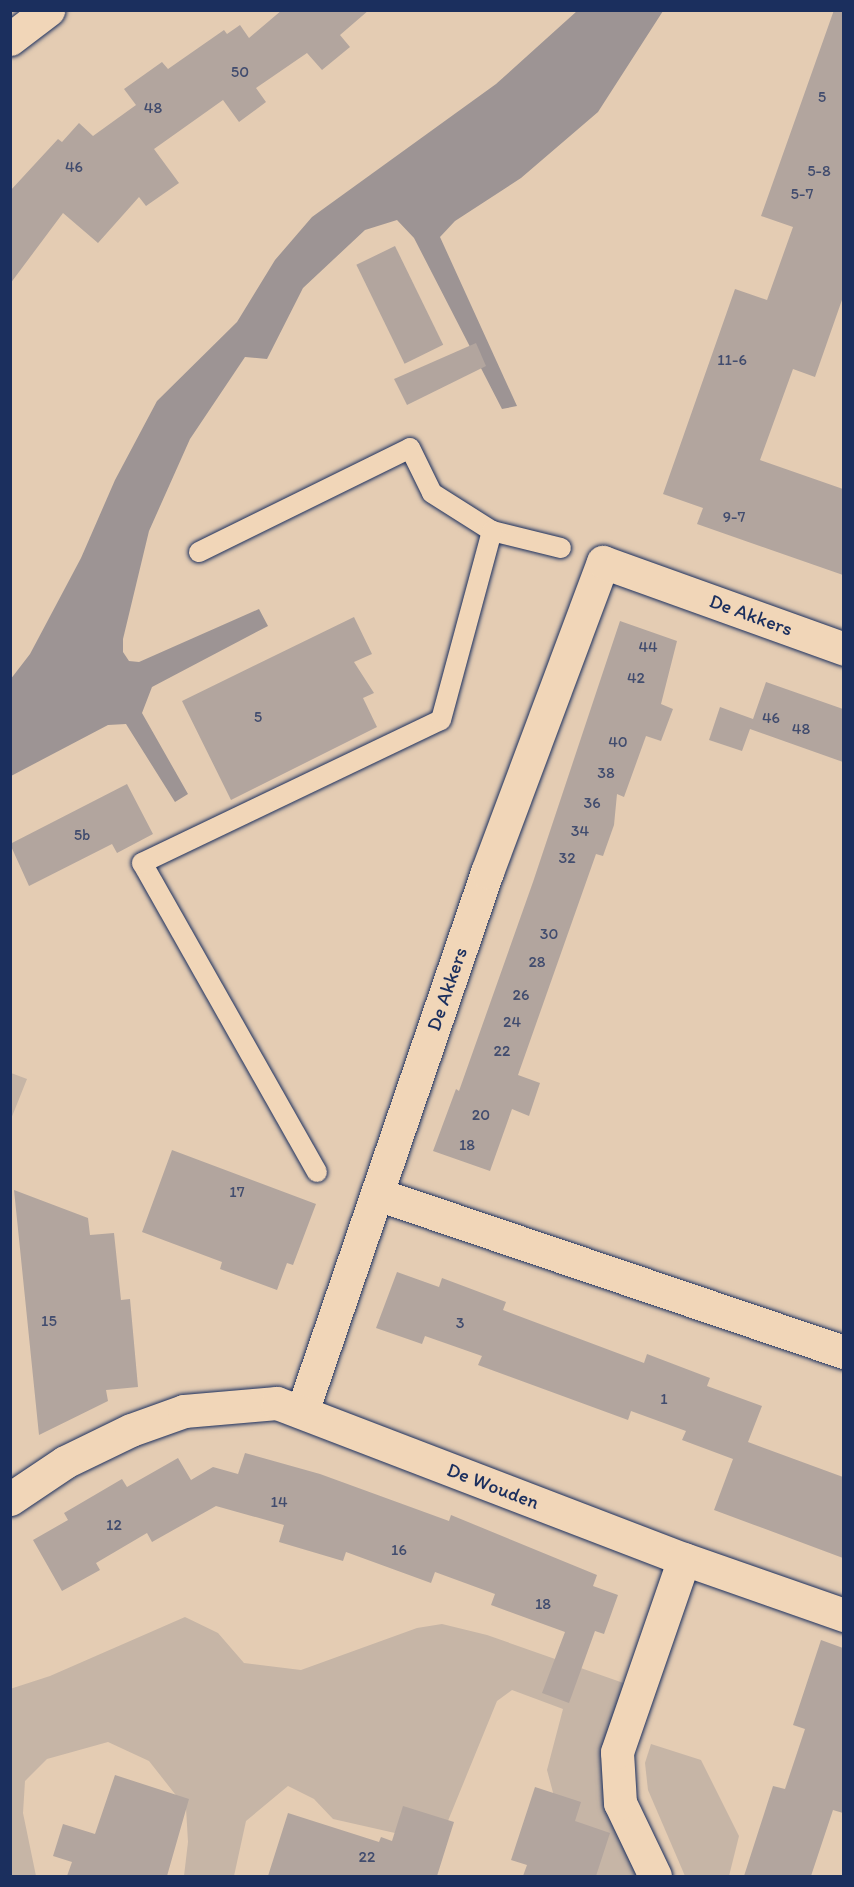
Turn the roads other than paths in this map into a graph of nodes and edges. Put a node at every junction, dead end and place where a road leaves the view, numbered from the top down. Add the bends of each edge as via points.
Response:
1 (48, 10) edge
2 (10, 39) edge
3 (492, 531) junction
4 (561, 548) dead end
5 (199, 552) dead end
6 (843, 649) edge
7 (317, 1172) dead end
8 (377, 1194) junction
9 (843, 1352) edge
10 (302, 1412) junction
11 (10, 1499) edge
12 (684, 1559) junction
13 (843, 1615) edge
14 (655, 1876) edge

1 - 2 street
3 - 4 lane
3 - 5 lane via 432,493 410,448
3 - 7 lane via 441,720 142,863
6 - 8 street, De Akkers via 603,562 487,872
8 - 9 street
8 - 10 street
10 - 11 street, De Wouden via 277,1403 184,1411 131,1430 66,1462
10 - 12 street, De Wouden
12 - 13 street, De Wouden
12 - 14 street via 617,1752 620,1803

